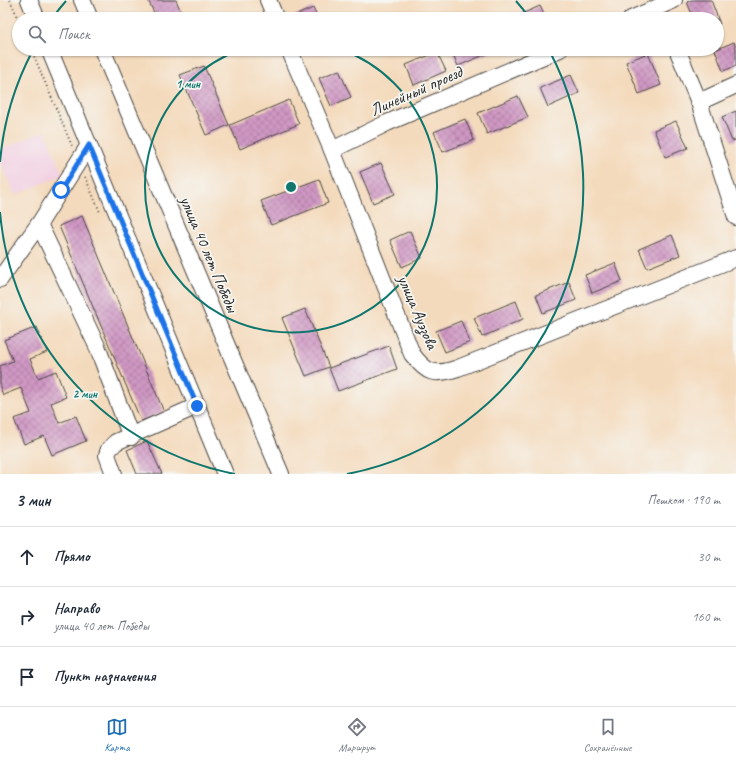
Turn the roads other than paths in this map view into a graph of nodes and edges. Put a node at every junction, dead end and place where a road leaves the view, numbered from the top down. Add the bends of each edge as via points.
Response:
1 (29, 0) edge
2 (82, 0) edge
3 (268, 0) edge
4 (674, 0) edge
5 (660, 9) edge
6 (33, 12) edge
7 (87, 12) edge
8 (273, 12) edge
9 (52, 56) edge
10 (105, 56) edge
11 (292, 56) edge
12 (544, 56) edge
13 (680, 56) edge
14 (736, 85) edge
15 (699, 102) junction
16 (89, 145) junction
17 (332, 150) junction
18 (736, 217) edge
19 (39, 224) junction
20 (736, 258) edge
21 (0, 279) edge
22 (197, 406) junction
23 (131, 437) junction
24 (114, 474) edge
25 (225, 474) edge
26 (281, 474) edge

1 - 6 street
2 - 7 street
3 - 8 street
4 - 5 street
9 - 16 street
10 - 26 street, улица 40 лет Победы
11 - 17 street, улица Ауэзова
12 - 17 street, Линейный проезд via 386,123
13 - 15 street
14 - 15 street
15 - 18 street
16 - 19 street
16 - 22 street
17 - 20 street, улица Ауэзова via 412,354 422,367 430,372 444,373 458,368
19 - 21 street
19 - 23 street via 97,346
22 - 23 street
22 - 25 street
23 - 24 street via 116,442 108,449 107,454

